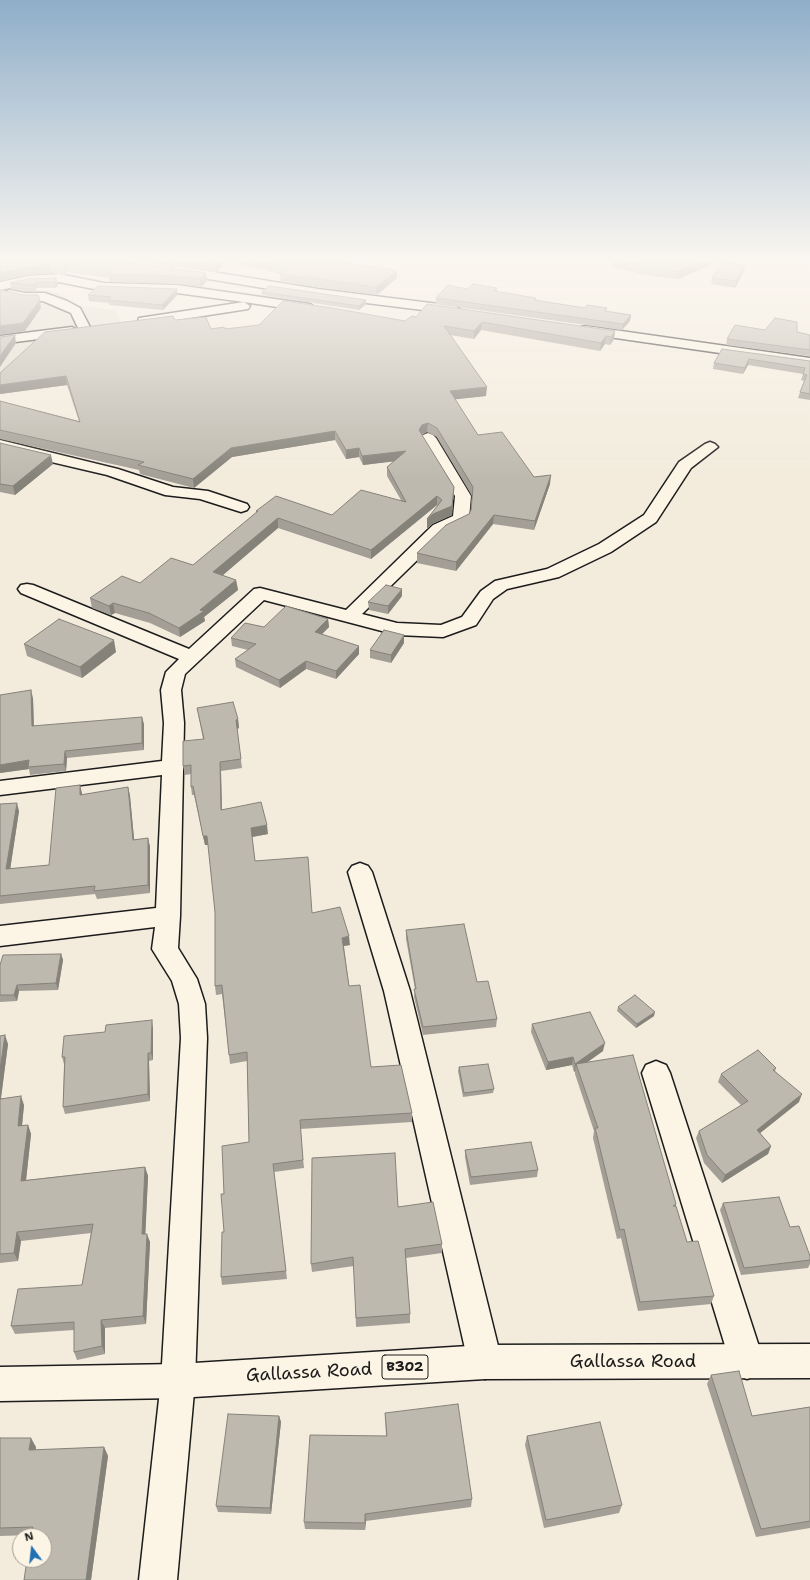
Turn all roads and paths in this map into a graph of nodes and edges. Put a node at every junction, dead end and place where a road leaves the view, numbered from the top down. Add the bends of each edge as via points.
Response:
1 (64, 332) edge
2 (601, 332) edge
3 (0, 340) edge
4 (810, 362) edge
5 (428, 438) edge
6 (0, 445) edge
7 (710, 447) dead end
8 (241, 507) dead end
9 (27, 589) dead end
10 (349, 618) junction
11 (191, 657) junction
12 (172, 767) junction
13 (0, 788) edge
14 (360, 872) dead end
15 (168, 916) junction
16 (0, 936) edge
17 (656, 1073) dead end
18 (810, 1361) edge
19 (486, 1362) junction
20 (747, 1362) junction
21 (178, 1381) junction
22 (0, 1384) edge
23 (158, 1580) edge

1 - 3 street
2 - 4 street
5 - 10 street via 463,496 461,519 440,529
6 - 8 street via 112,472 171,492 202,494
7 - 10 street via 685,465 650,518 605,548 553,573 501,586 487,595 469,620 443,631 397,629
9 - 11 street
10 - 11 street via 260,592
11 - 12 street via 176,672 171,690 174,724
12 - 13 street
12 - 15 street
14 - 19 street via 397,991
15 - 16 street
15 - 21 street via 165,949 184,979 192,1004 194,1038
17 - 20 street
18 - 20 street, Gallassa Road / B302
19 - 20 street, Gallassa Road / B302
19 - 21 street, Gallassa Road / B302
21 - 22 street, Gallassa Road / B302
21 - 23 street

